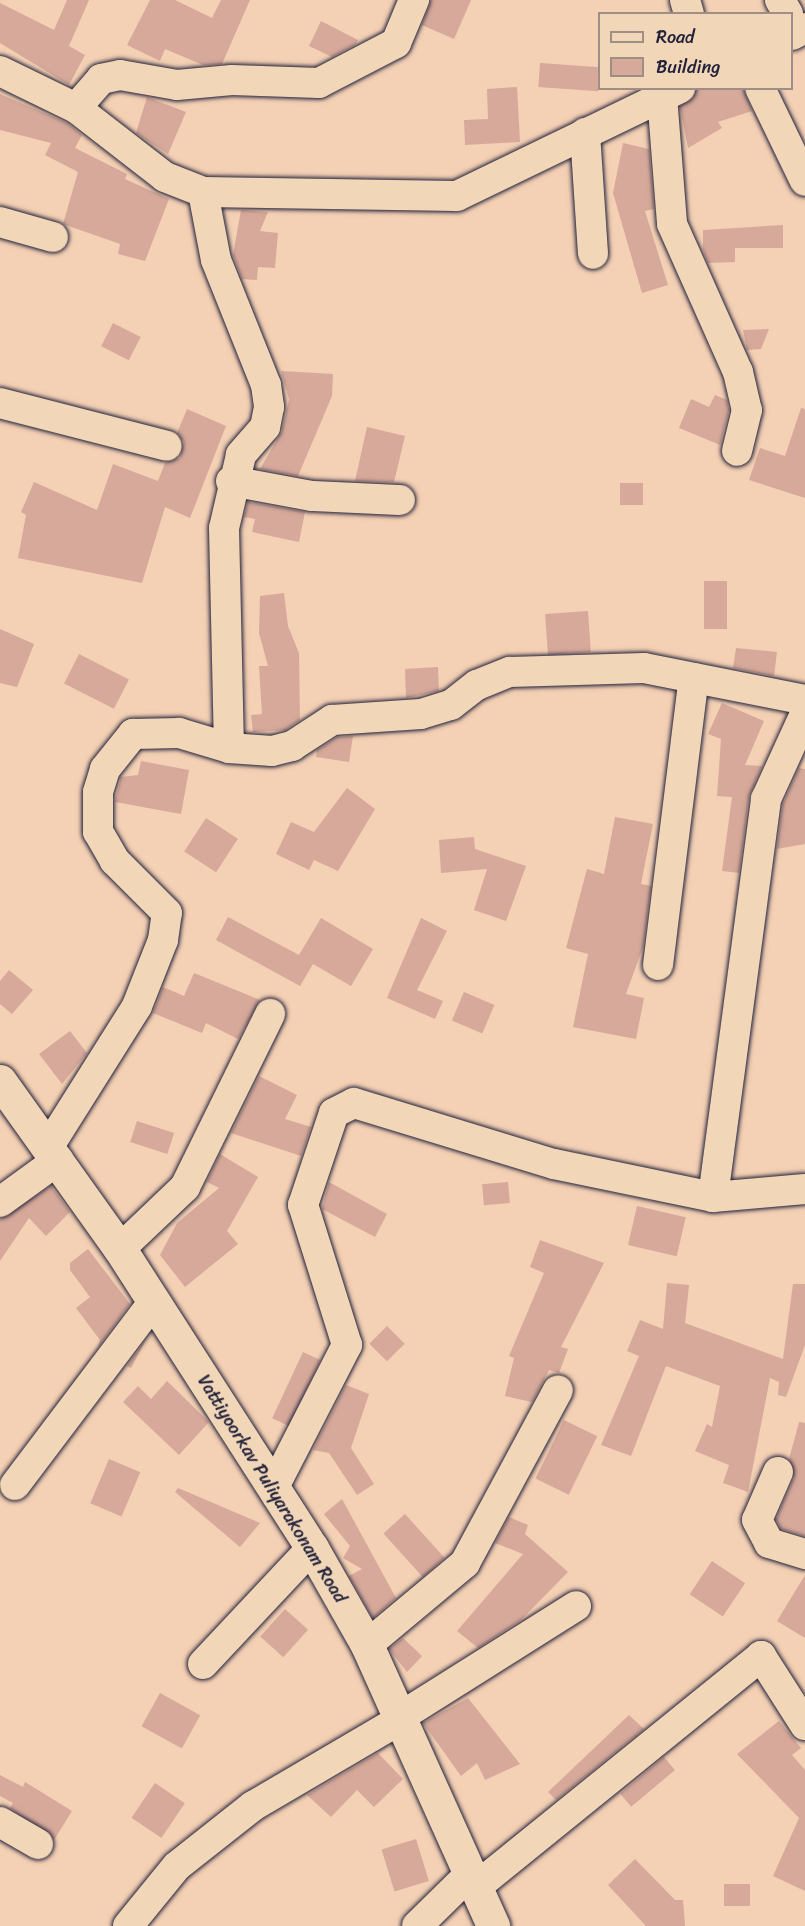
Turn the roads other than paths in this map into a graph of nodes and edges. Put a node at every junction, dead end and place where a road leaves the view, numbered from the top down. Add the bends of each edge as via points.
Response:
1 (414, 0) edge
2 (0, 71) edge
3 (761, 90) edge
4 (671, 92) edge
5 (76, 108) junction
6 (585, 133) junction
7 (805, 181) edge
8 (203, 192) junction
9 (0, 222) edge
10 (53, 237) dead end
11 (593, 254) dead end
12 (0, 403) edge
13 (167, 446) dead end
14 (737, 451) dead end
15 (231, 482) junction
16 (400, 500) dead end
17 (694, 678) junction
18 (805, 700) edge
19 (805, 714) edge
20 (230, 748) junction
21 (658, 965) dead end
22 (270, 1014) dead end
23 (0, 1081) edge
24 (53, 1153) junction
25 (805, 1189) edge
26 (713, 1197) junction
27 (0, 1202) edge
28 (120, 1249) junction
29 (154, 1301) junction
30 (558, 1390) dead end
31 (778, 1472) dead end
32 (15, 1485) dead end
33 (274, 1487) junction
34 (312, 1548) junction
35 (805, 1554) edge
36 (576, 1606) dead end
37 (367, 1645) junction
38 (203, 1664) dead end
39 (400, 1718) junction
40 (805, 1725) edge
41 (0, 1822) edge
42 (38, 1844) dead end
43 (474, 1880) junction
44 (128, 1926) edge
45 (417, 1926) edge
46 (493, 1926) edge

1 - 5 street via 396,43 319,83 232,80 177,85 120,75 101,79
2 - 5 street
3 - 7 street
4 - 6 street
4 - 14 street via 672,224 738,372 747,410
5 - 8 street via 165,177
6 - 8 street via 457,196
6 - 11 street
8 - 15 street via 216,260 266,385 269,407 265,427 241,455
9 - 10 street
12 - 13 street
15 - 16 street via 312,496
15 - 20 street via 224,528
17 - 18 street
17 - 20 street via 644,668 510,672 477,685 451,705 421,714 332,720 292,746 272,751
17 - 21 street
19 - 26 street via 766,799
20 - 24 street via 154,730 133,734 105,769 98,792 98,832 115,861 167,913 163,940 137,1006
22 - 28 street via 185,1187
23 - 24 main road, Vattiyoorkav Puliyarakonam Road
24 - 27 street
24 - 28 main road, Vattiyoorkav Puliyarakonam Road
25 - 26 street
26 - 33 street via 554,1164 354,1103 334,1113 303,1205 348,1346
28 - 29 main road, Vattiyoorkav Puliyarakonam Road
29 - 32 street
29 - 33 main road, Vattiyoorkav Puliyarakonam Road
30 - 37 street via 465,1563
31 - 35 street via 757,1520 769,1543
33 - 34 main road, Vattiyoorkav Puliyarakonam Road
34 - 37 main road, Vattiyoorkav Puliyarakonam Road
34 - 38 street
36 - 39 street
37 - 39 main road, Vattiyoorkav Puliyarakonam Road
39 - 43 main road, Vattiyoorkav Puliyarakonam Road
39 - 44 street via 253,1806 177,1866
40 - 43 street via 761,1656
41 - 42 street
43 - 45 street
43 - 46 main road, Vattiyoorkav Puliyarakonam Road

